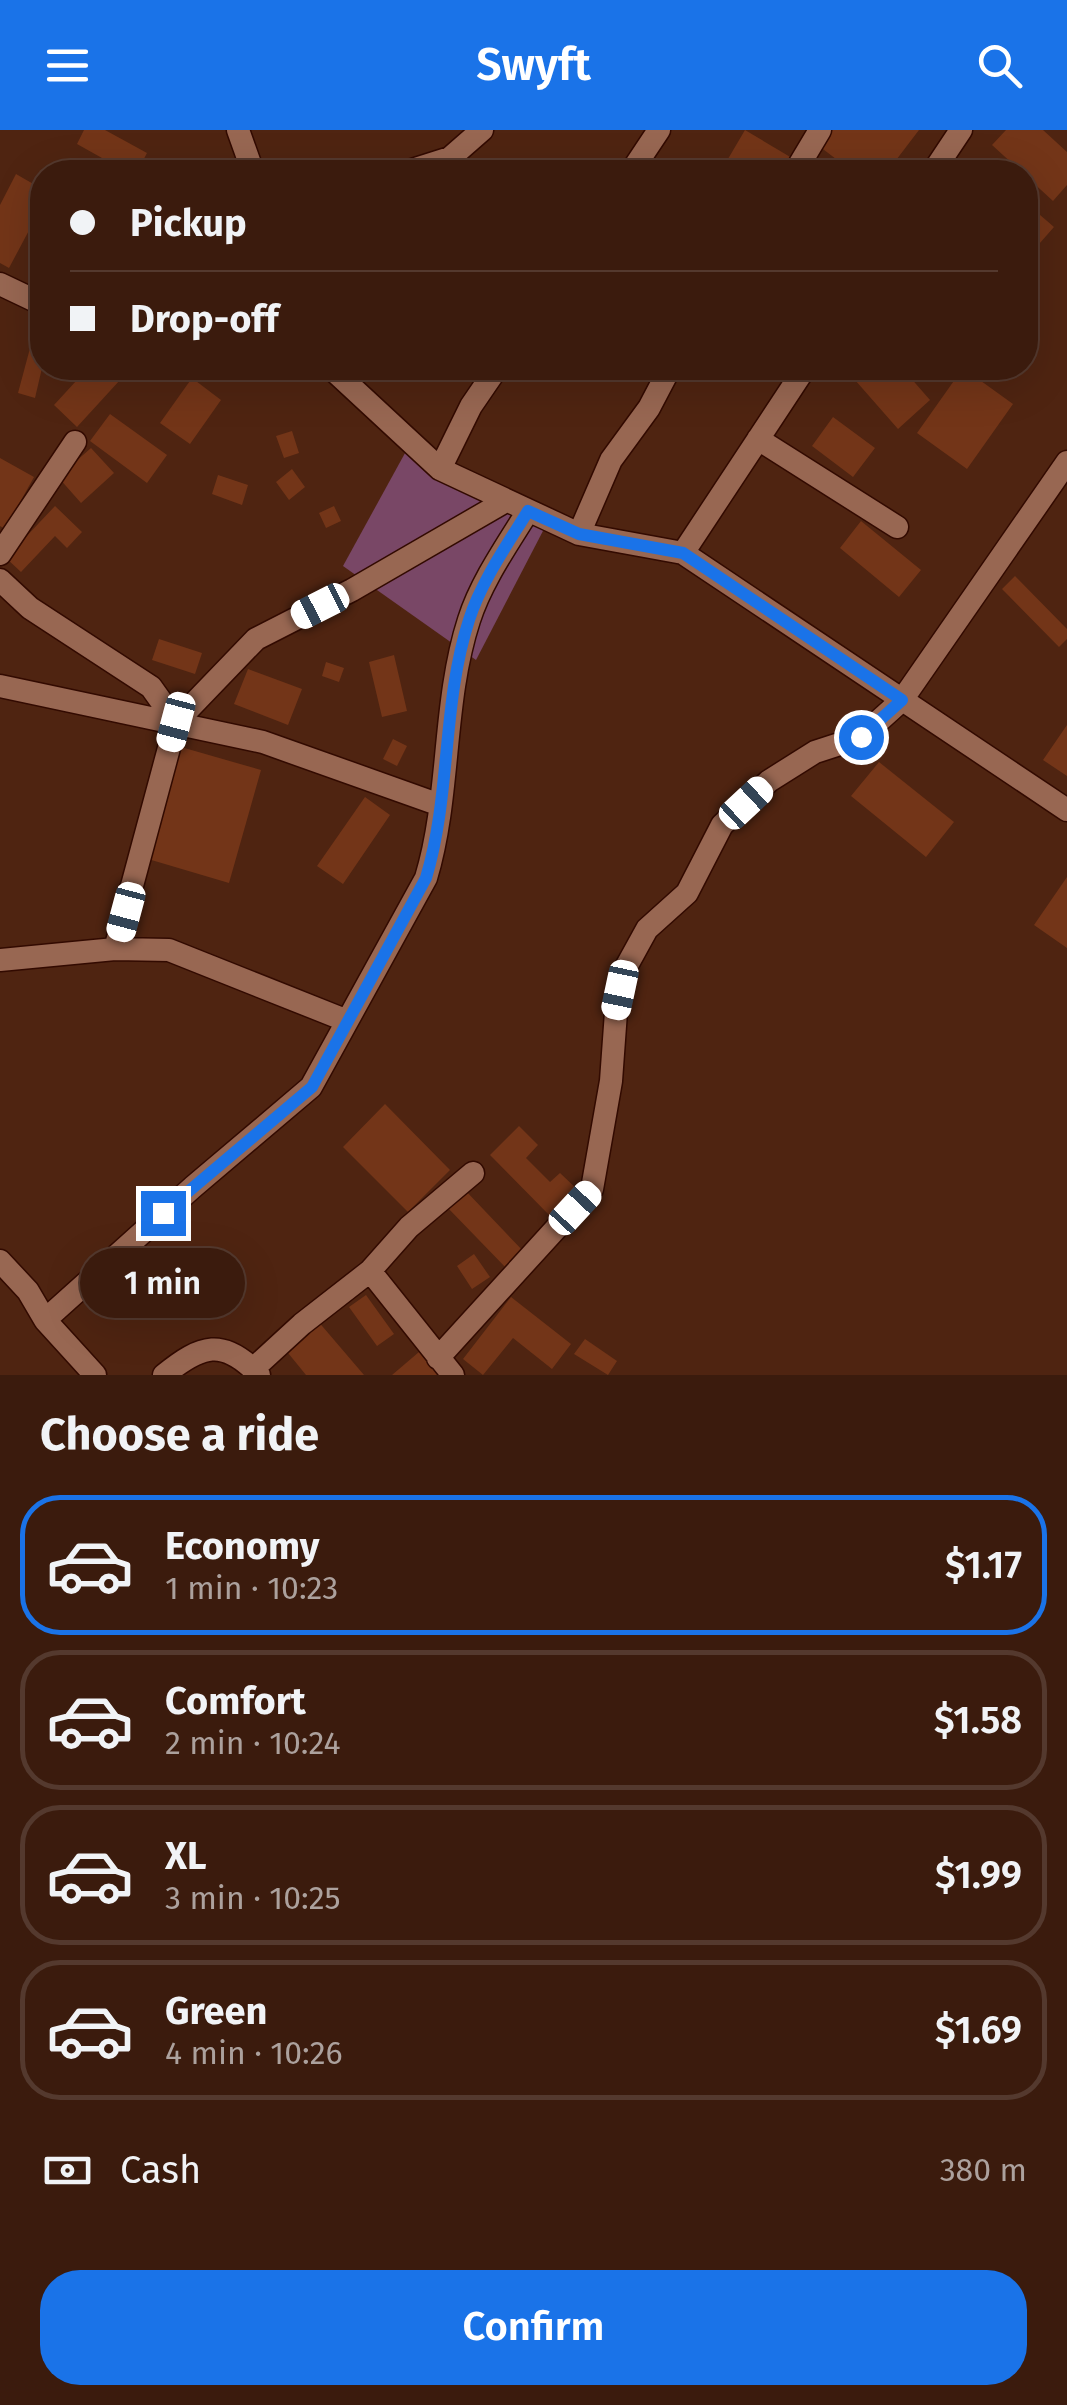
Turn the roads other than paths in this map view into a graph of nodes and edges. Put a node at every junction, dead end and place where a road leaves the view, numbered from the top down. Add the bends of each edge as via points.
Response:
1 (238, 130) edge
2 (482, 130) edge
3 (820, 130) edge
4 (961, 130) edge
5 (648, 134) edge
6 (249, 160) edge
7 (444, 160) edge
8 (636, 160) edge
9 (802, 160) edge
10 (941, 160) edge
11 (0, 284) edge
12 (30, 298) edge
13 (344, 380) edge
14 (488, 380) edge
15 (664, 380) edge
16 (797, 380) edge
17 (758, 439) junction
18 (74, 442) dead end
19 (1067, 462) edge
20 (440, 468) junction
21 (504, 502) junction
22 (528, 511) junction
23 (897, 528) dead end
24 (579, 534) junction
25 (683, 553) junction
26 (0, 554) edge
27 (0, 580) edge
28 (0, 686) edge
29 (902, 700) junction
30 (176, 722) junction
31 (440, 805) junction
32 (1067, 810) edge
33 (115, 949) junction
34 (0, 960) edge
35 (345, 1020) junction
36 (472, 1174) dead end
37 (0, 1261) edge
38 (370, 1271) junction
39 (45, 1320) junction
40 (446, 1367) edge
41 (256, 1372) edge
42 (95, 1375) edge
43 (164, 1375) edge

1 - 6 street
2 - 7 street
3 - 9 street
4 - 10 street
5 - 8 street
11 - 12 street
13 - 20 street
14 - 20 street
15 - 24 street via 611,460
16 - 17 street
17 - 23 street
17 - 25 street
18 - 26 street
19 - 29 street
20 - 21 street
21 - 22 street
21 - 30 street via 256,639
22 - 24 street
22 - 31 street via 469,619
24 - 25 street
25 - 29 street
27 - 30 street via 64,633 130,670
28 - 30 street
29 - 32 street
29 - 40 street via 861,737 815,752 770,781 722,825 686,893 647,928 625,969 592,1189
30 - 31 street via 263,742
30 - 33 street
31 - 35 street via 426,878
33 - 34 street
33 - 35 street via 168,950
35 - 39 street via 312,1087
36 - 38 street via 409,1227
37 - 39 street
38 - 40 street
38 - 41 street via 302,1324
39 - 42 street
41 - 43 street via 217,1348 192,1352

